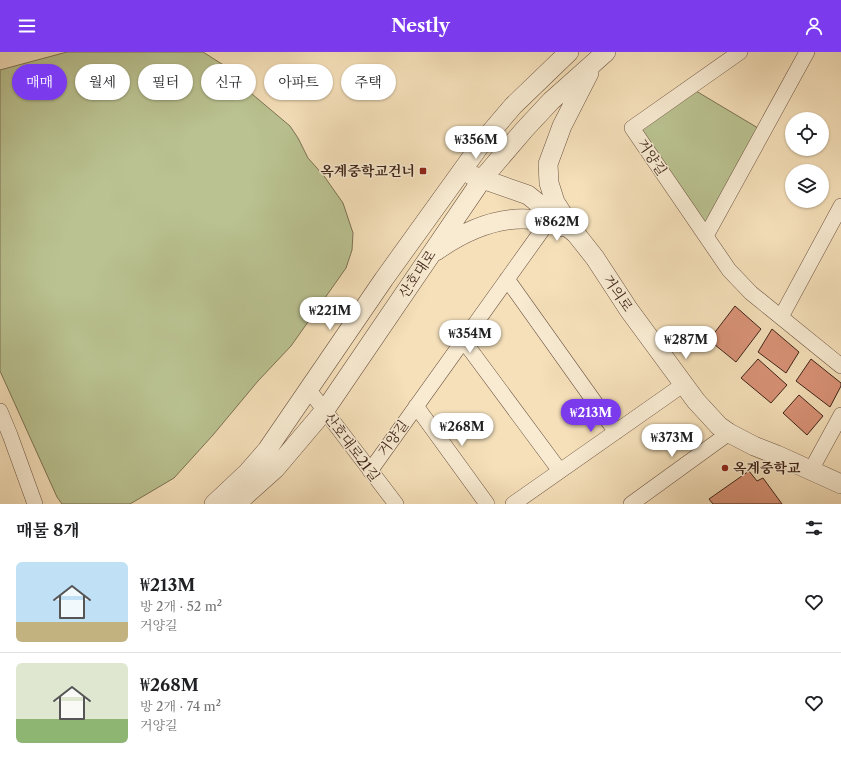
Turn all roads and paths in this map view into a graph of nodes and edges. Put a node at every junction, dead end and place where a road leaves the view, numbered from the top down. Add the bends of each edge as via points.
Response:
1 (569, 52) edge
2 (740, 52) edge
3 (807, 52) edge
4 (600, 58) edge
5 (460, 172) junction
6 (483, 178) junction
7 (841, 206) edge
8 (548, 222) junction
9 (576, 234) junction
10 (706, 236) junction
11 (428, 257) junction
12 (507, 279) junction
13 (781, 317) junction
14 (464, 340) junction
15 (841, 366) edge
16 (684, 384) junction
17 (309, 390) junction
18 (416, 406) junction
19 (324, 410) junction
20 (0, 412) edge
21 (841, 415) edge
22 (616, 432) junction
23 (729, 433) junction
24 (5, 436) edge
25 (811, 470) junction
26 (370, 471) junction
27 (560, 471) junction
28 (841, 484) edge
29 (35, 504) edge
30 (214, 504) edge
31 (236, 504) edge
32 (396, 504) edge
33 (487, 504) edge
34 (513, 504) edge
35 (631, 504) edge

1 - 5 street, 산호대로 via 513,106
2 - 10 street, 거양길 via 632,128
3 - 10 street
4 - 6 street, 산호대로 via 551,101
4 - 9 street via 562,126 548,164 549,183 556,202
5 - 6 street, 거의로
5 - 17 street, 산호대로
6 - 9 street, 거의로 via 528,195
6 - 11 street, 산호대로
7 - 13 street
8 - 9 street
8 - 11 street via 516,218 496,222 454,239
8 - 12 street, 거양길
9 - 16 street, 거의로
10 - 13 street, 거양길 via 729,270 751,293
11 - 19 street, 산호대로
12 - 14 street, 거양길
12 - 22 street
13 - 15 street, 거양길
14 - 18 street, 거양길
14 - 27 street
16 - 22 street
16 - 23 street, 거의로 via 707,414
17 - 19 street, 산호대로21길
17 - 30 street, 산호대로 via 268,450 247,474
18 - 26 street, 거양길
18 - 33 street, 거양길
19 - 26 street, 산호대로21길
19 - 31 street, 산호대로 via 275,468
20 - 24 street
21 - 25 street
22 - 27 street
23 - 25 street, 거의로
23 - 35 street
24 - 29 street
25 - 28 street, 거의로
26 - 32 street, 산호대로21길
27 - 34 street

